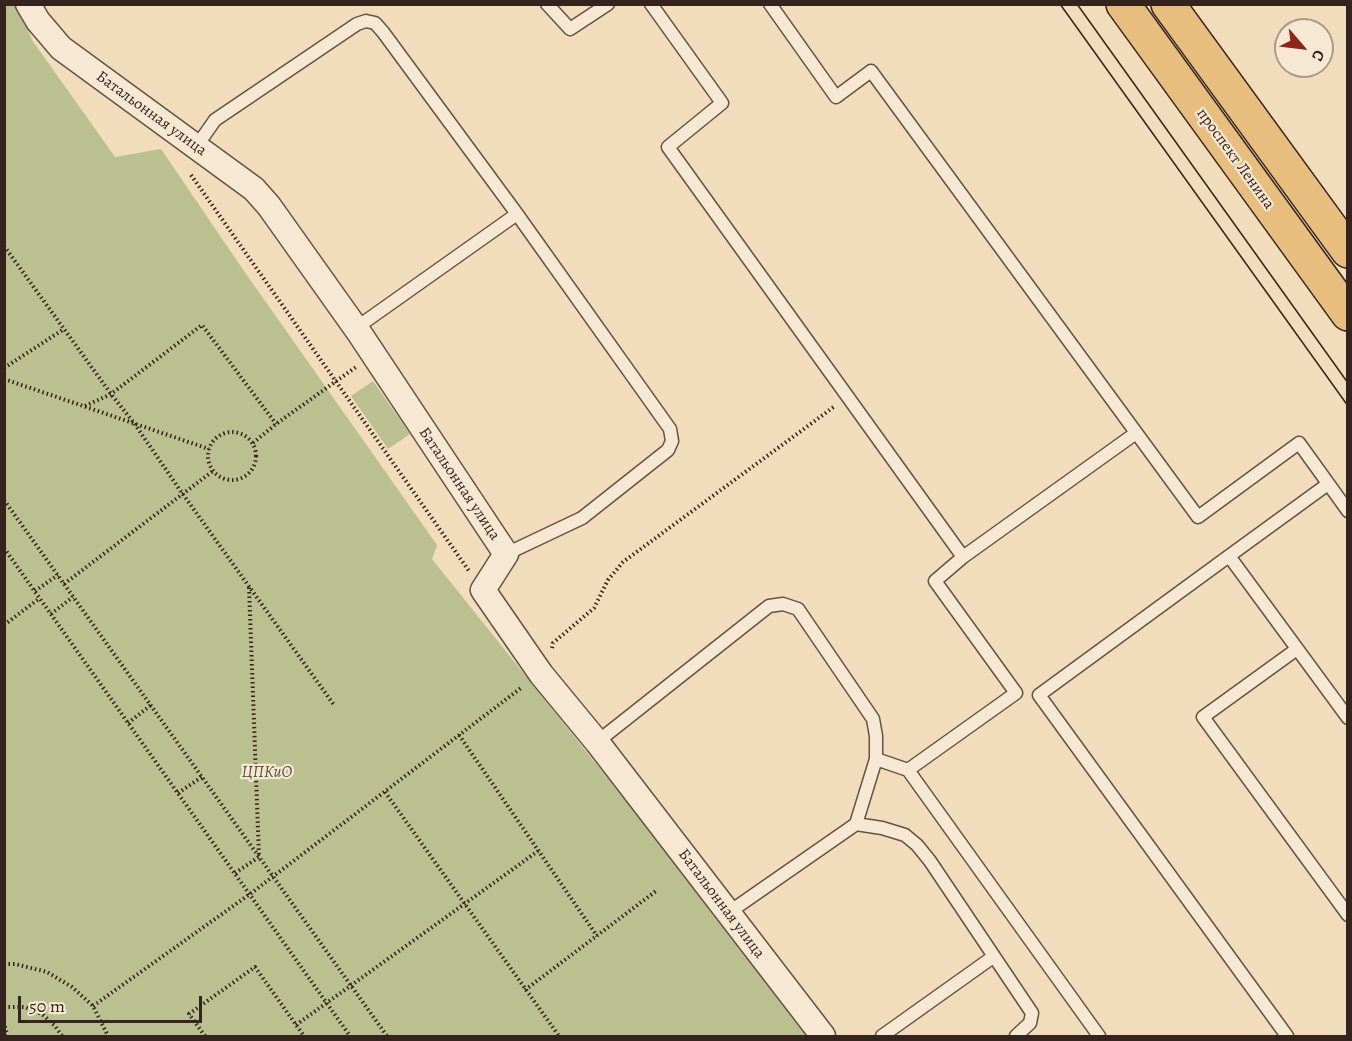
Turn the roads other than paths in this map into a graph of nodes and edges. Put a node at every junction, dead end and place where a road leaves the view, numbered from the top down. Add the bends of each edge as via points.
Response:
1 (28, 4) edge
2 (547, 4) edge
3 (608, 4) edge
4 (651, 4) edge
5 (770, 4) edge
6 (1123, 4) edge
7 (1168, 4) edge
8 (196, 147) junction
9 (517, 214) junction
10 (1347, 251) edge
11 (1347, 314) edge
12 (356, 328) junction
13 (1136, 433) junction
14 (1328, 484) junction
15 (1347, 511) edge
16 (506, 554) junction
17 (1229, 556) junction
18 (963, 557) junction
19 (1297, 649) junction
20 (1347, 718) edge
21 (597, 742) junction
22 (876, 759) junction
23 (908, 770) junction
24 (856, 824) junction
25 (728, 914) junction
26 (1347, 915) edge
27 (993, 957) junction
28 (823, 1036) edge
29 (882, 1036) edge
30 (1016, 1036) edge
31 (1099, 1036) edge
32 (1287, 1036) edge

1 - 8 street, Батальонная улица via 61,48
2 - 3 lane via 570,29
4 - 18 lane via 722,103 668,147
5 - 13 lane via 836,97 871,71
6 - 11 main road, проспект Ленина
7 - 10 main road
8 - 9 lane via 215,120 366,21 375,23 383,32
8 - 12 street, Батальонная улица via 255,189
9 - 12 lane
9 - 16 lane via 670,429 672,441 668,450 582,518
12 - 16 street, Батальонная улица
13 - 14 lane via 1198,517 1299,443
13 - 18 lane
14 - 15 lane
14 - 17 lane
16 - 21 street, Батальонная улица via 483,590 541,674
17 - 19 lane
17 - 32 lane via 1039,695
18 - 23 lane via 935,580 1016,693
19 - 20 lane
19 - 26 lane via 1203,717
21 - 22 lane via 769,606 783,604 798,609 873,719
21 - 25 street, Батальонная улица
22 - 23 lane
22 - 24 lane
23 - 31 lane
24 - 25 lane
24 - 27 lane via 894,831 918,845
25 - 28 street, Батальонная улица
27 - 29 lane
27 - 30 lane via 1032,1013 1030,1023

